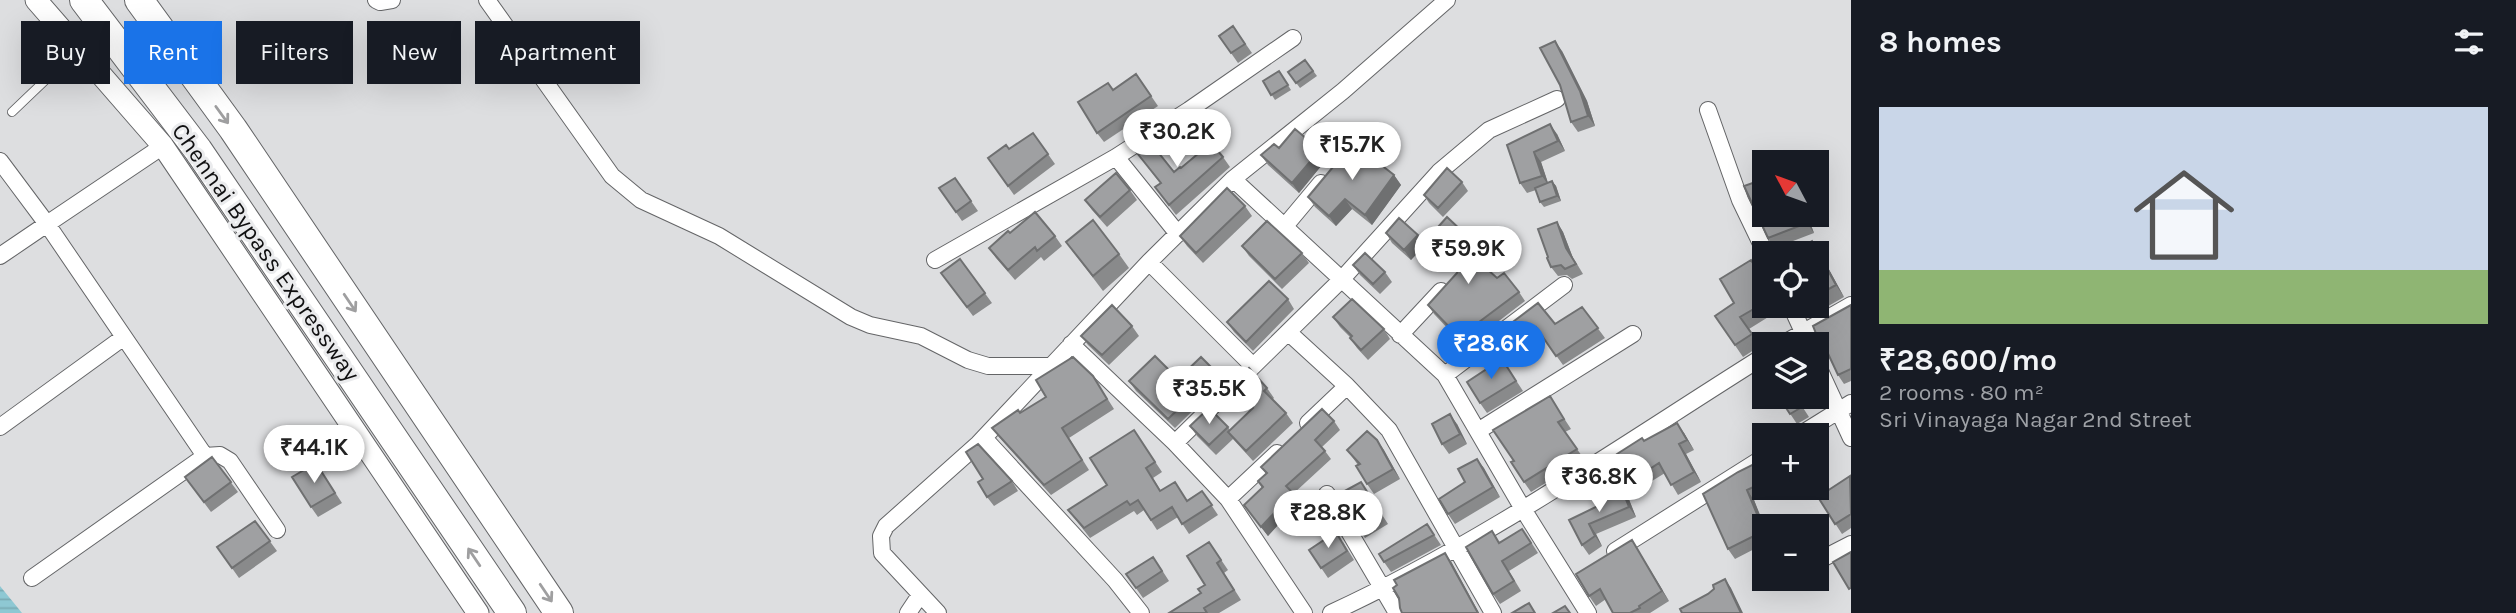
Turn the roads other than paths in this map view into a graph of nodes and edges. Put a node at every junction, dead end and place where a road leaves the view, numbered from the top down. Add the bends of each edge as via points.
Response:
1 (36, 0) edge
2 (84, 0) edge
3 (139, 0) edge
4 (376, 0) edge
5 (392, 0) edge
6 (487, 0) edge
7 (1447, 0) edge
8 (54, 21) edge
9 (1293, 38) dead end
10 (41, 84) edge
11 (109, 84) edge
12 (1557, 99) dead end
13 (1707, 110) dead end
14 (12, 112) dead end
15 (163, 146) junction
16 (1116, 157) junction
17 (0, 161) edge
18 (1334, 167) edge
19 (1233, 179) junction
20 (47, 224) junction
21 (1285, 226) junction
22 (1178, 234) junction
23 (1760, 241) edge
24 (0, 257) edge
25 (935, 260) dead end
26 (1149, 262) junction
27 (1456, 275) edge
28 (1342, 279) junction
29 (1564, 285) dead end
30 (1851, 305) edge
31 (1288, 332) junction
32 (1814, 332) edge
33 (1633, 334) dead end
34 (1401, 335) junction
35 (124, 337) junction
36 (1071, 344) junction
37 (1752, 364) edge
38 (1051, 366) junction
39 (1253, 366) junction
40 (1445, 375) junction
41 (1829, 383) edge
42 (1347, 386) junction
43 (1844, 407) edge
44 (1819, 423) edge
45 (0, 427) edge
46 (1478, 431) junction
47 (984, 438) junction
48 (1851, 438) edge
49 (1175, 443) junction
50 (205, 456) junction
51 (1752, 465) edge
52 (1327, 494) dead end
53 (1228, 499) junction
54 (1523, 509) junction
55 (278, 530) dead end
56 (1851, 544) edge
57 (1456, 549) junction
58 (1829, 555) edge
59 (1602, 559) edge
60 (32, 578) dead end
61 (1384, 589) junction
62 (920, 595) junction
63 (478, 613) edge
64 (512, 613) edge
65 (559, 613) edge
66 (908, 613) edge
67 (938, 613) edge
68 (1141, 613) edge
69 (1304, 613) edge
70 (1331, 613) edge
71 (1397, 613) edge
72 (1493, 613) edge
73 (1588, 613) edge

1 - 8 street
64 -> 2 highway, Chennai Bypass Expressway via 198,150
3 -> 65 highway, Chennai Bypass Expressway via 233,129
4 - 5 street
6 - 38 street via 611,176 641,200 719,236 870,325 921,336 988,366
7 - 19 street
9 - 16 street
10 - 14 lane
11 - 15 street
12 - 28 street via 1489,130 1459,155
13 - 23 street
15 - 20 street
15 - 63 street
16 - 22 street
16 - 25 street
17 - 20 street
18 - 21 street
19 - 21 street
19 - 22 street
20 - 24 street
20 - 35 street
21 - 28 street
22 - 26 street
26 - 36 street
26 - 39 street
27 - 34 street
28 - 31 street
28 - 34 street
29 - 40 street
30 - 32 street
31 - 39 street
31 - 42 street
33 - 46 street
34 - 40 street
35 - 45 street
35 - 50 street
36 - 38 street
36 - 49 street
37 - 54 street
38 - 47 street
39 - 49 street
40 - 46 street
41 - 43 street
42 - 53 street
42 - 57 street via 1389,430
43 - 44 street
43 - 48 street
46 - 54 street
47 - 62 street via 886,526 881,536 883,553
47 - 68 street
49 - 53 street
50 - 55 street via 230,461
50 - 60 street
51 - 59 street
52 - 61 street
53 - 69 street
54 - 57 street
54 - 73 street via 1573,577
56 - 58 street
57 - 61 street
57 - 72 street
61 - 70 street
61 - 71 street
62 - 66 street
62 - 67 street

